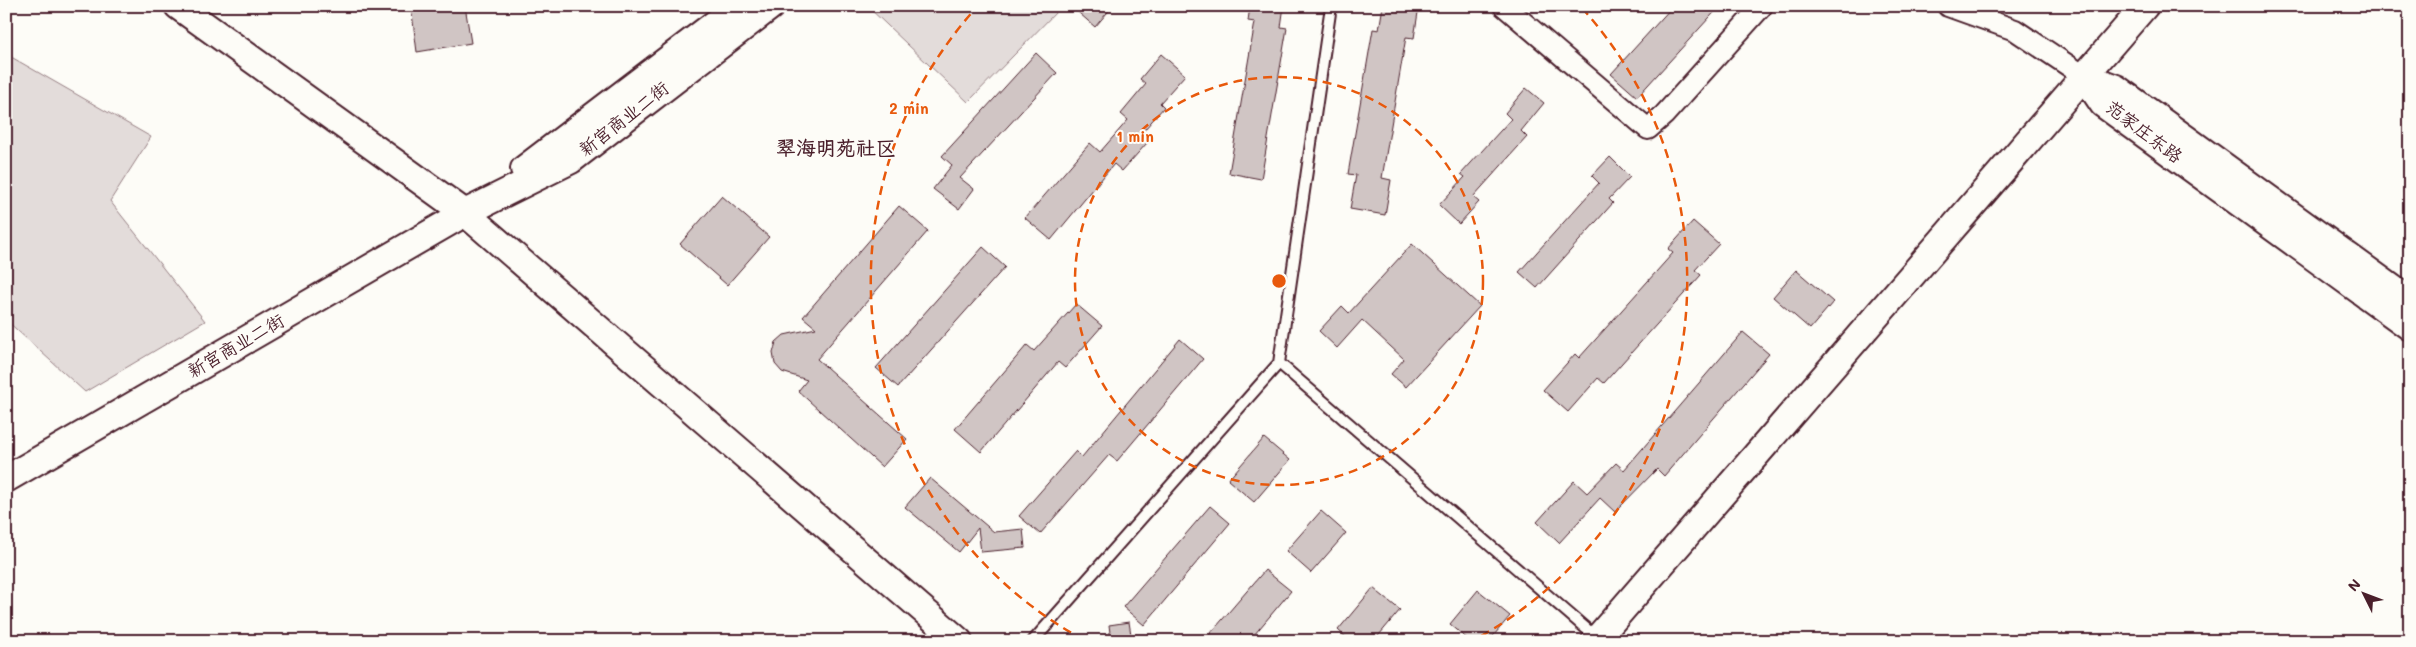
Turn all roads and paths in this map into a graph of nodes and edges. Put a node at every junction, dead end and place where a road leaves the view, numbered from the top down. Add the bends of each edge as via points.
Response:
1 (178, 6) edge
2 (738, 6) edge
3 (771, 6) edge
4 (1331, 6) edge
5 (1504, 6) edge
6 (1762, 6) edge
7 (1948, 6) edge
8 (2145, 6) edge
9 (2084, 76) junction
10 (465, 213) junction
11 (2410, 301) edge
12 (2410, 327) edge
13 (1279, 363) junction
14 (6, 478) edge
15 (1596, 640) edge
16 (959, 641) edge
17 (1033, 641) edge

1 - 10 street
2 - 10 street, 新宫商业二街
3 - 10 street, 新宫商业二街 via 572,160
4 - 13 lane
5 - 6 street via 1648,128 1664,115
7 - 9 street via 2015,30
8 - 9 street
9 - 11 street, 范家庄东路 via 2116,88
9 - 12 street, 范家庄东路 via 2103,104
9 - 15 street
10 - 14 street, 新宫商业二街
10 - 16 street
13 - 15 lane
13 - 17 lane

